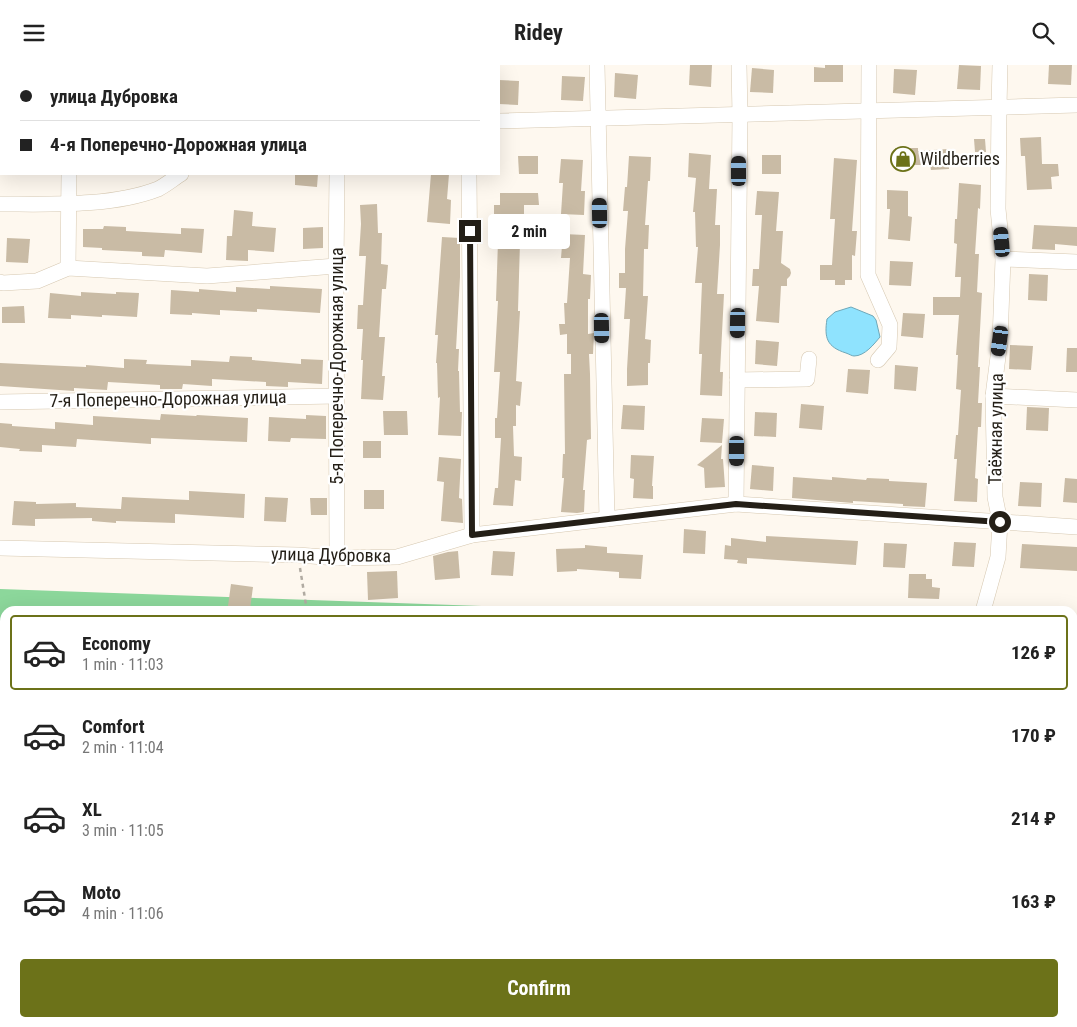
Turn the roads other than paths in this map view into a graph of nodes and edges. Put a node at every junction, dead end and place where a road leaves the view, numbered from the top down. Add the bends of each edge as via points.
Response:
1 (597, 65) edge
2 (739, 65) edge
3 (869, 65) edge
4 (1000, 65) edge
5 (1077, 105) edge
6 (998, 107) junction
7 (870, 111) junction
8 (740, 115) junction
9 (598, 118) junction
10 (500, 121) edge
11 (69, 175) edge
12 (178, 175) edge
13 (337, 175) edge
14 (469, 175) edge
15 (69, 203) junction
16 (0, 204) edge
17 (1003, 259) junction
18 (1077, 262) edge
19 (336, 266) junction
20 (68, 268) junction
21 (0, 282) edge
22 (809, 359) dead end
23 (878, 359) dead end
24 (738, 380) junction
25 (336, 395) junction
26 (993, 396) junction
27 (1077, 401) edge
28 (0, 402) edge
29 (736, 504) junction
30 (607, 519) junction
31 (1000, 522) junction
32 (1077, 527) edge
33 (472, 535) junction
34 (0, 548) edge
35 (337, 558) junction
36 (984, 606) edge

1 - 9 street
2 - 8 street
3 - 7 street
4 - 6 street, Таёжная улица
5 - 6 street
6 - 7 street
6 - 17 street, Таёжная улица via 998,209
7 - 8 street
7 - 23 street via 868,275 890,325 889,347
8 - 9 street
8 - 24 street
9 - 10 street
9 - 30 street
11 - 15 street
12 - 15 street via 159,188 122,199
13 - 19 street, 5-я Поперечно-Дорожная улица
14 - 33 street
15 - 16 street
15 - 20 street
17 - 18 street
17 - 26 street, Таёжная улица via 1000,341
19 - 20 street via 207,276
19 - 25 street, 5-я Поперечно-Дорожная улица
20 - 21 street via 37,281
22 - 24 street via 807,379
24 - 29 street
25 - 28 street, 7-я Поперечно-Дорожная улица
25 - 35 street, 5-я Поперечно-Дорожная улица
26 - 27 street
26 - 31 street, Таёжная улица via 995,497
29 - 30 street, улица Дубровка
29 - 31 street, улица Дубровка
30 - 33 street, улица Дубровка
31 - 32 street, улица Дубровка
31 - 36 street, Таёжная улица via 998,557
33 - 35 street, улица Дубровка via 397,557
34 - 35 street, улица Дубровка

